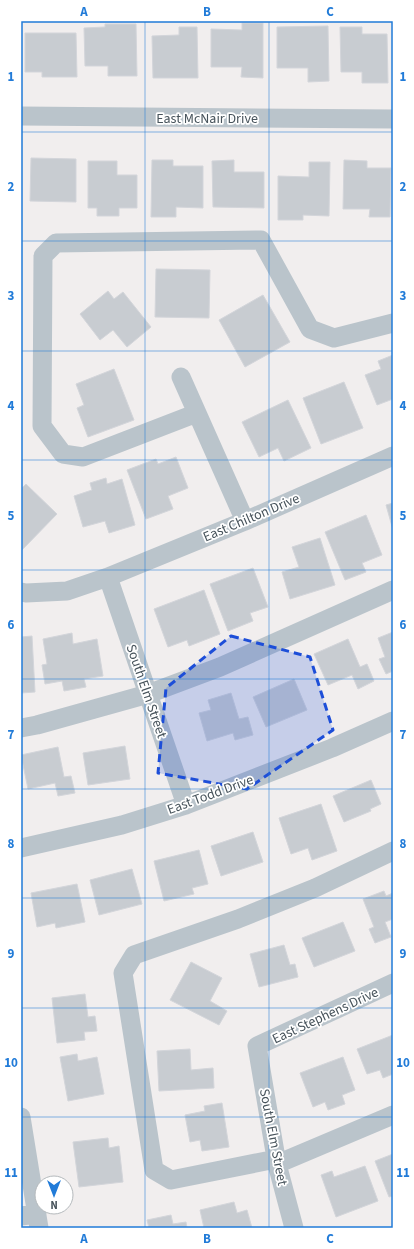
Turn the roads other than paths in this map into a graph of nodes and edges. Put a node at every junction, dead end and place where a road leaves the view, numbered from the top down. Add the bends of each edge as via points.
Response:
1 (21, 116) edge
2 (393, 119) edge
3 (393, 323) edge
4 (181, 377) dead end
5 (197, 413) junction
6 (393, 456) edge
7 (245, 521) junction
8 (108, 577) junction
9 (393, 590) edge
10 (21, 592) edge
11 (148, 694) junction
12 (393, 721) edge
13 (21, 728) edge
14 (186, 805) junction
15 (21, 848) edge
16 (393, 852) edge
17 (393, 983) edge
18 (256, 1046) joint
19 (393, 1115) edge
20 (21, 1117) edge
21 (277, 1161) junction
22 (32, 1219) edge
23 (294, 1228) edge

1 - 2 street, East McNair Drive
3 - 5 street via 334,338 310,329 261,240 56,243 43,256 42,426 63,454 83,458
4 - 5 street
5 - 7 street
6 - 7 street, East Chilton Drive
7 - 8 street, East Chilton Drive
8 - 10 street, East Chilton Drive via 67,591
8 - 11 street, South Elm Street
9 - 11 street via 220,667
11 - 13 street
11 - 14 street, South Elm Street
12 - 14 street, East Todd Drive via 332,748
14 - 15 street, East Todd Drive via 122,825
16 - 21 street via 238,919 134,955 123,973 154,1170 171,1180
17 - 18 street, East Stephens Drive
18 - 21 street, South Elm Street
19 - 21 street
20 - 22 street
21 - 23 street, South Elm Street

